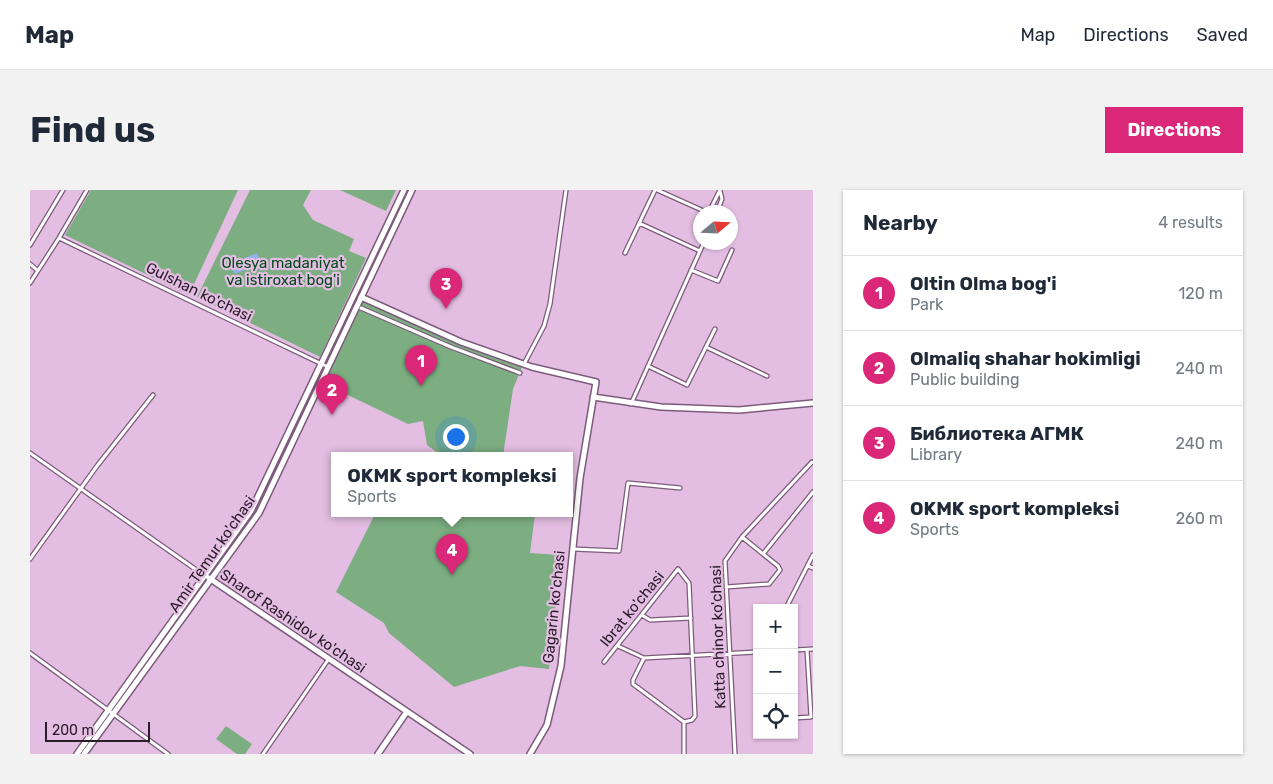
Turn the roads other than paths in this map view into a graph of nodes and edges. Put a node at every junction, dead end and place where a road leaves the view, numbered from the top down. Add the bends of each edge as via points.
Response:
1 (63, 190) edge
2 (86, 190) edge
3 (404, 190) edge
4 (412, 190) edge
5 (566, 190) edge
6 (656, 190) edge
7 (720, 190) edge
8 (399, 200) junction
9 (406, 202) junction
10 (711, 205) edge
11 (720, 205) edge
12 (693, 206) edge
13 (639, 223) junction
14 (59, 238) junction
15 (30, 245) edge
16 (732, 250) dead end
17 (700, 251) joint
18 (625, 254) dead end
19 (371, 260) junction
20 (30, 264) edge
21 (377, 264) junction
22 (37, 270) junction
23 (691, 270) junction
24 (30, 282) edge
25 (361, 297) junction
26 (361, 308) dead end
27 (715, 329) dead end
28 (706, 347) junction
29 (322, 364) junction
30 (524, 365) junction
31 (648, 366) junction
32 (328, 367) junction
33 (520, 373) dead end
34 (767, 376) dead end
35 (153, 395) dead end
36 (593, 397) junction
37 (813, 403) edge
38 (631, 404) junction
39 (30, 453) edge
40 (812, 462) edge
41 (680, 488) dead end
42 (80, 489) junction
43 (813, 492) edge
44 (742, 537) junction
45 (573, 549) junction
46 (763, 554) junction
47 (813, 555) edge
48 (30, 559) edge
49 (808, 566) junction
50 (813, 568) edge
51 (208, 578) junction
52 (726, 587) junction
53 (788, 604) edge
54 (642, 615) junction
55 (691, 618) junction
56 (617, 646) junction
57 (813, 649) edge
58 (798, 650) edge
59 (807, 650) junction
60 (753, 652) edge
61 (30, 653) edge
62 (730, 653) junction
63 (693, 655) junction
64 (644, 658) junction
65 (328, 660) junction
66 (604, 662) dead end
67 (110, 712) junction
68 (406, 713) junction
69 (812, 717) edge
70 (798, 718) edge
71 (684, 722) junction
72 (77, 754) edge
73 (84, 754) edge
74 (168, 754) edge
75 (263, 754) edge
76 (378, 754) edge
77 (470, 754) edge
78 (530, 754) edge
79 (684, 754) edge
80 (734, 754) edge

1 - 15 street
2 - 14 street
3 - 8 main road, Amir Temur ko'chasi
4 - 9 main road, Amir Temur ko'chasi
5 - 30 street via 550,304 544,326
6 - 12 street
6 - 13 street
7 - 10 street
7 - 11 street
8 - 9 main road
8 - 19 main road, Amir Temur ko'chasi
9 - 21 main road, Amir Temur ko'chasi
13 - 17 street
13 - 18 street
14 - 22 street
14 - 29 street, Gulshan ko'chasi
16 - 23 street via 718,281
17 - 23 street
19 - 21 main road
19 - 29 main road, Amir Temur ko'chasi
20 - 22 street
21 - 25 main road, Amir Temur ko'chasi
22 - 24 street
23 - 31 street
25 - 30 main road via 461,342
25 - 32 main road, Amir Temur ko'chasi
26 - 33 street
27 - 28 street
28 - 31 street via 687,385
28 - 34 street
29 - 32 street, Gulshan ko'chasi
29 - 51 main road, Amir Temur ko'chasi via 251,511
30 - 36 main road, Gagarin ko'chasi via 594,380
31 - 38 street
32 - 51 main road, Amir Temur ko'chasi via 259,513
35 - 42 street
36 - 38 main road
36 - 45 main road, Gagarin ko'chasi
37 - 38 main road via 739,410
39 - 42 street, Sharof Rashidov ko'chasi
40 - 44 street, Katta chinor ko'chasi
41 - 45 street via 628,482 619,551
42 - 48 street
42 - 51 street, Sharof Rashidov ko'chasi
43 - 46 street
44 - 46 street
44 - 52 street, Katta chinor ko'chasi via 725,561
45 - 78 main road, Gagarin ko'chasi via 561,666 547,725
46 - 52 street via 780,567 771,582
47 - 49 street
49 - 50 street
49 - 53 street
51 - 65 main road, Sharof Rashidov ko'chasi
51 - 67 main road, Amir Temur ko'chasi
52 - 62 street, Katta chinor ko'chasi
54 - 55 street via 650,620
54 - 55 street, Ibrat ko'chasi via 678,569 689,583
54 - 56 street, Ibrat ko'chasi
55 - 63 street
56 - 64 street
56 - 66 street, Ibrat ko'chasi
57 - 59 street
58 - 59 street
59 - 69 street
60 - 62 street
61 - 67 street
62 - 63 street
62 - 80 street, Katta chinor ko'chasi
63 - 64 street
63 - 71 street via 695,716
64 - 71 street via 633,684
65 - 68 main road, Sharof Rashidov ko'chasi
65 - 75 street
67 - 72 main road, Amir Temur ko'chasi
67 - 73 main road, Amir Temur ko'chasi
67 - 74 street
68 - 76 main road
68 - 77 main road, Sharof Rashidov ko'chasi
69 - 70 street
71 - 79 street

